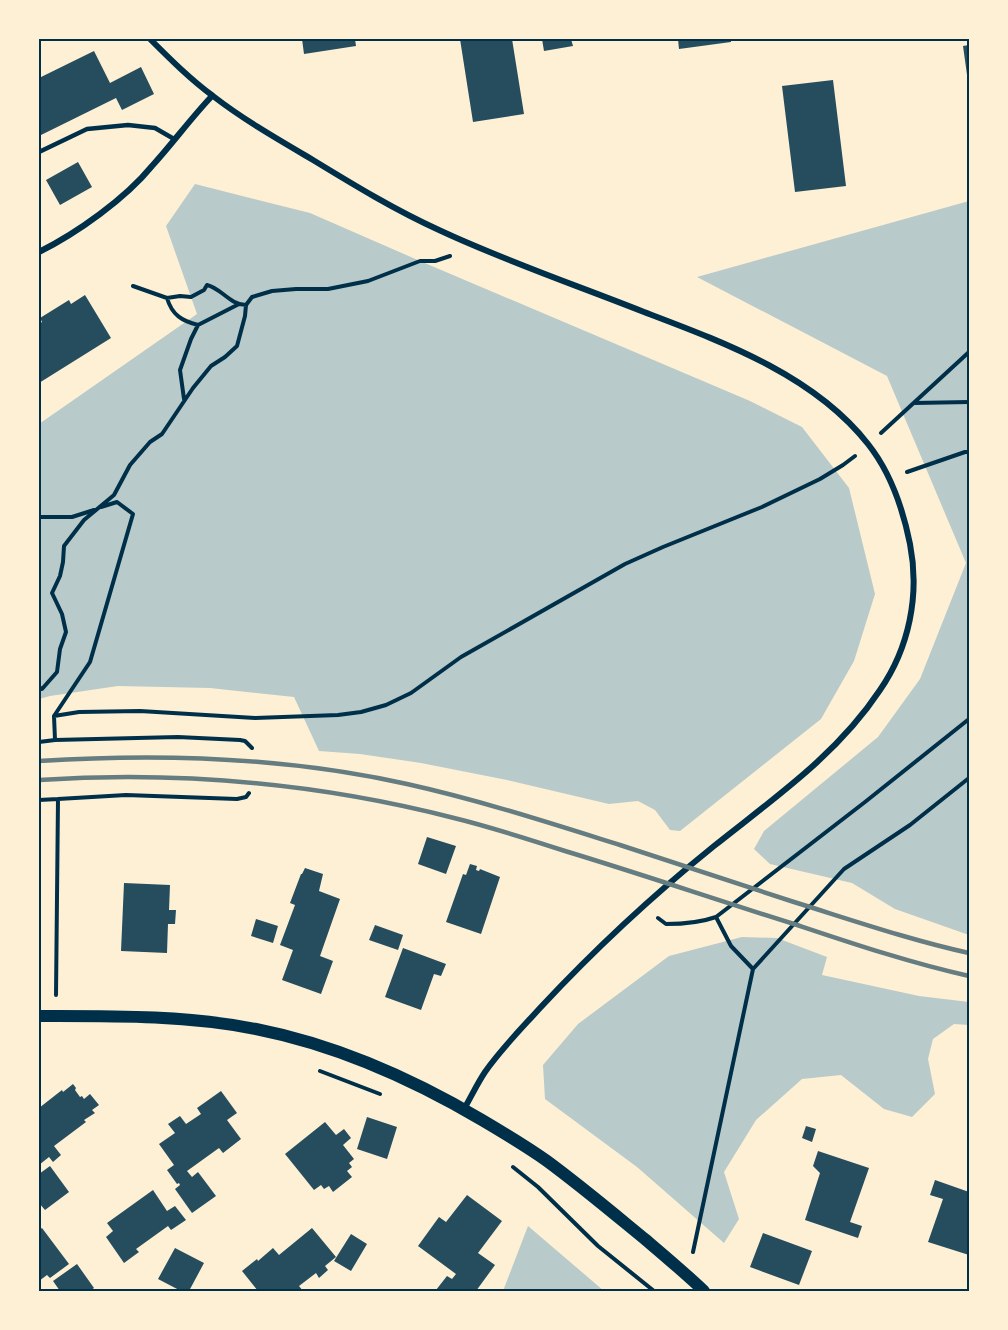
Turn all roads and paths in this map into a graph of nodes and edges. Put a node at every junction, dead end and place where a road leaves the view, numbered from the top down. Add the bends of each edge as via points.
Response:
1 (150, 39) edge
2 (212, 96) junction
3 (174, 139) junction
4 (39, 152) edge
5 (39, 252) edge
6 (455, 255) dead end
7 (133, 286) dead end
8 (166, 298) junction
9 (238, 304) junction
10 (246, 305) junction
11 (198, 325) junction
12 (969, 352) edge
13 (185, 401) junction
14 (969, 402) edge
15 (914, 403) junction
16 (869, 444) junction
17 (969, 453) edge
18 (889, 478) junction
19 (98, 508) junction
20 (39, 517) edge
21 (39, 688) edge
22 (54, 716) junction
23 (969, 718) edge
24 (55, 740) junction
25 (39, 742) edge
26 (252, 748) dead end
27 (969, 778) edge
28 (249, 793) dead end
29 (58, 799) junction
30 (39, 800) edge
31 (644, 905) junction
32 (716, 917) junction
33 (753, 969) junction
34 (56, 996) dead end
35 (39, 1016) edge
36 (314, 1069) dead end
37 (384, 1096) dead end
38 (464, 1109) junction
39 (508, 1164) dead end
40 (682, 1270) junction
41 (654, 1291) edge
42 (704, 1291) edge

1 - 2 street
2 - 3 street
2 - 16 street via 342,178 441,231 763,362 827,403
3 - 4 lane via 155,128 128,125 87,129
3 - 5 street via 152,168 114,204
6 - 10 path via 420,261 368,281 328,289 272,291 252,297
7 - 8 path
8 - 9 path via 191,297 207,285
8 - 11 path via 170,308 185,322
9 - 10 path
9 - 11 path
10 - 13 path via 237,346 211,366
11 - 13 path via 180,370
12 - 15 path
13 - 19 path via 162,434 130,465 114,495
14 - 15 path
15 - 16 path
16 - 18 street
16 - 22 path via 820,479 594,581 460,657 411,693 386,705 338,715 255,718 140,711
17 - 18 path
18 - 31 street via 906,526 914,583 905,639 895,666 862,715 819,762
19 - 20 path via 72,517
19 - 21 path via 64,546 60,576 52,593 66,632 57,672
19 - 22 path via 117,502 133,514 90,662
22 - 24 path
23 - 32 path
24 - 25 path
24 - 26 path via 178,737 240,740
27 - 33 path via 844,869
28 - 29 path via 237,799 126,795
29 - 30 path
29 - 34 path
31 - 32 path via 666,924 695,923
31 - 38 street via 578,968 500,1052
32 - 33 path via 731,946
33 - 40 path via 694,1252
35 - 38 main road via 191,1020 290,1036 365,1061
36 - 37 path
38 - 40 main road via 547,1161
39 - 41 path
40 - 42 main road

